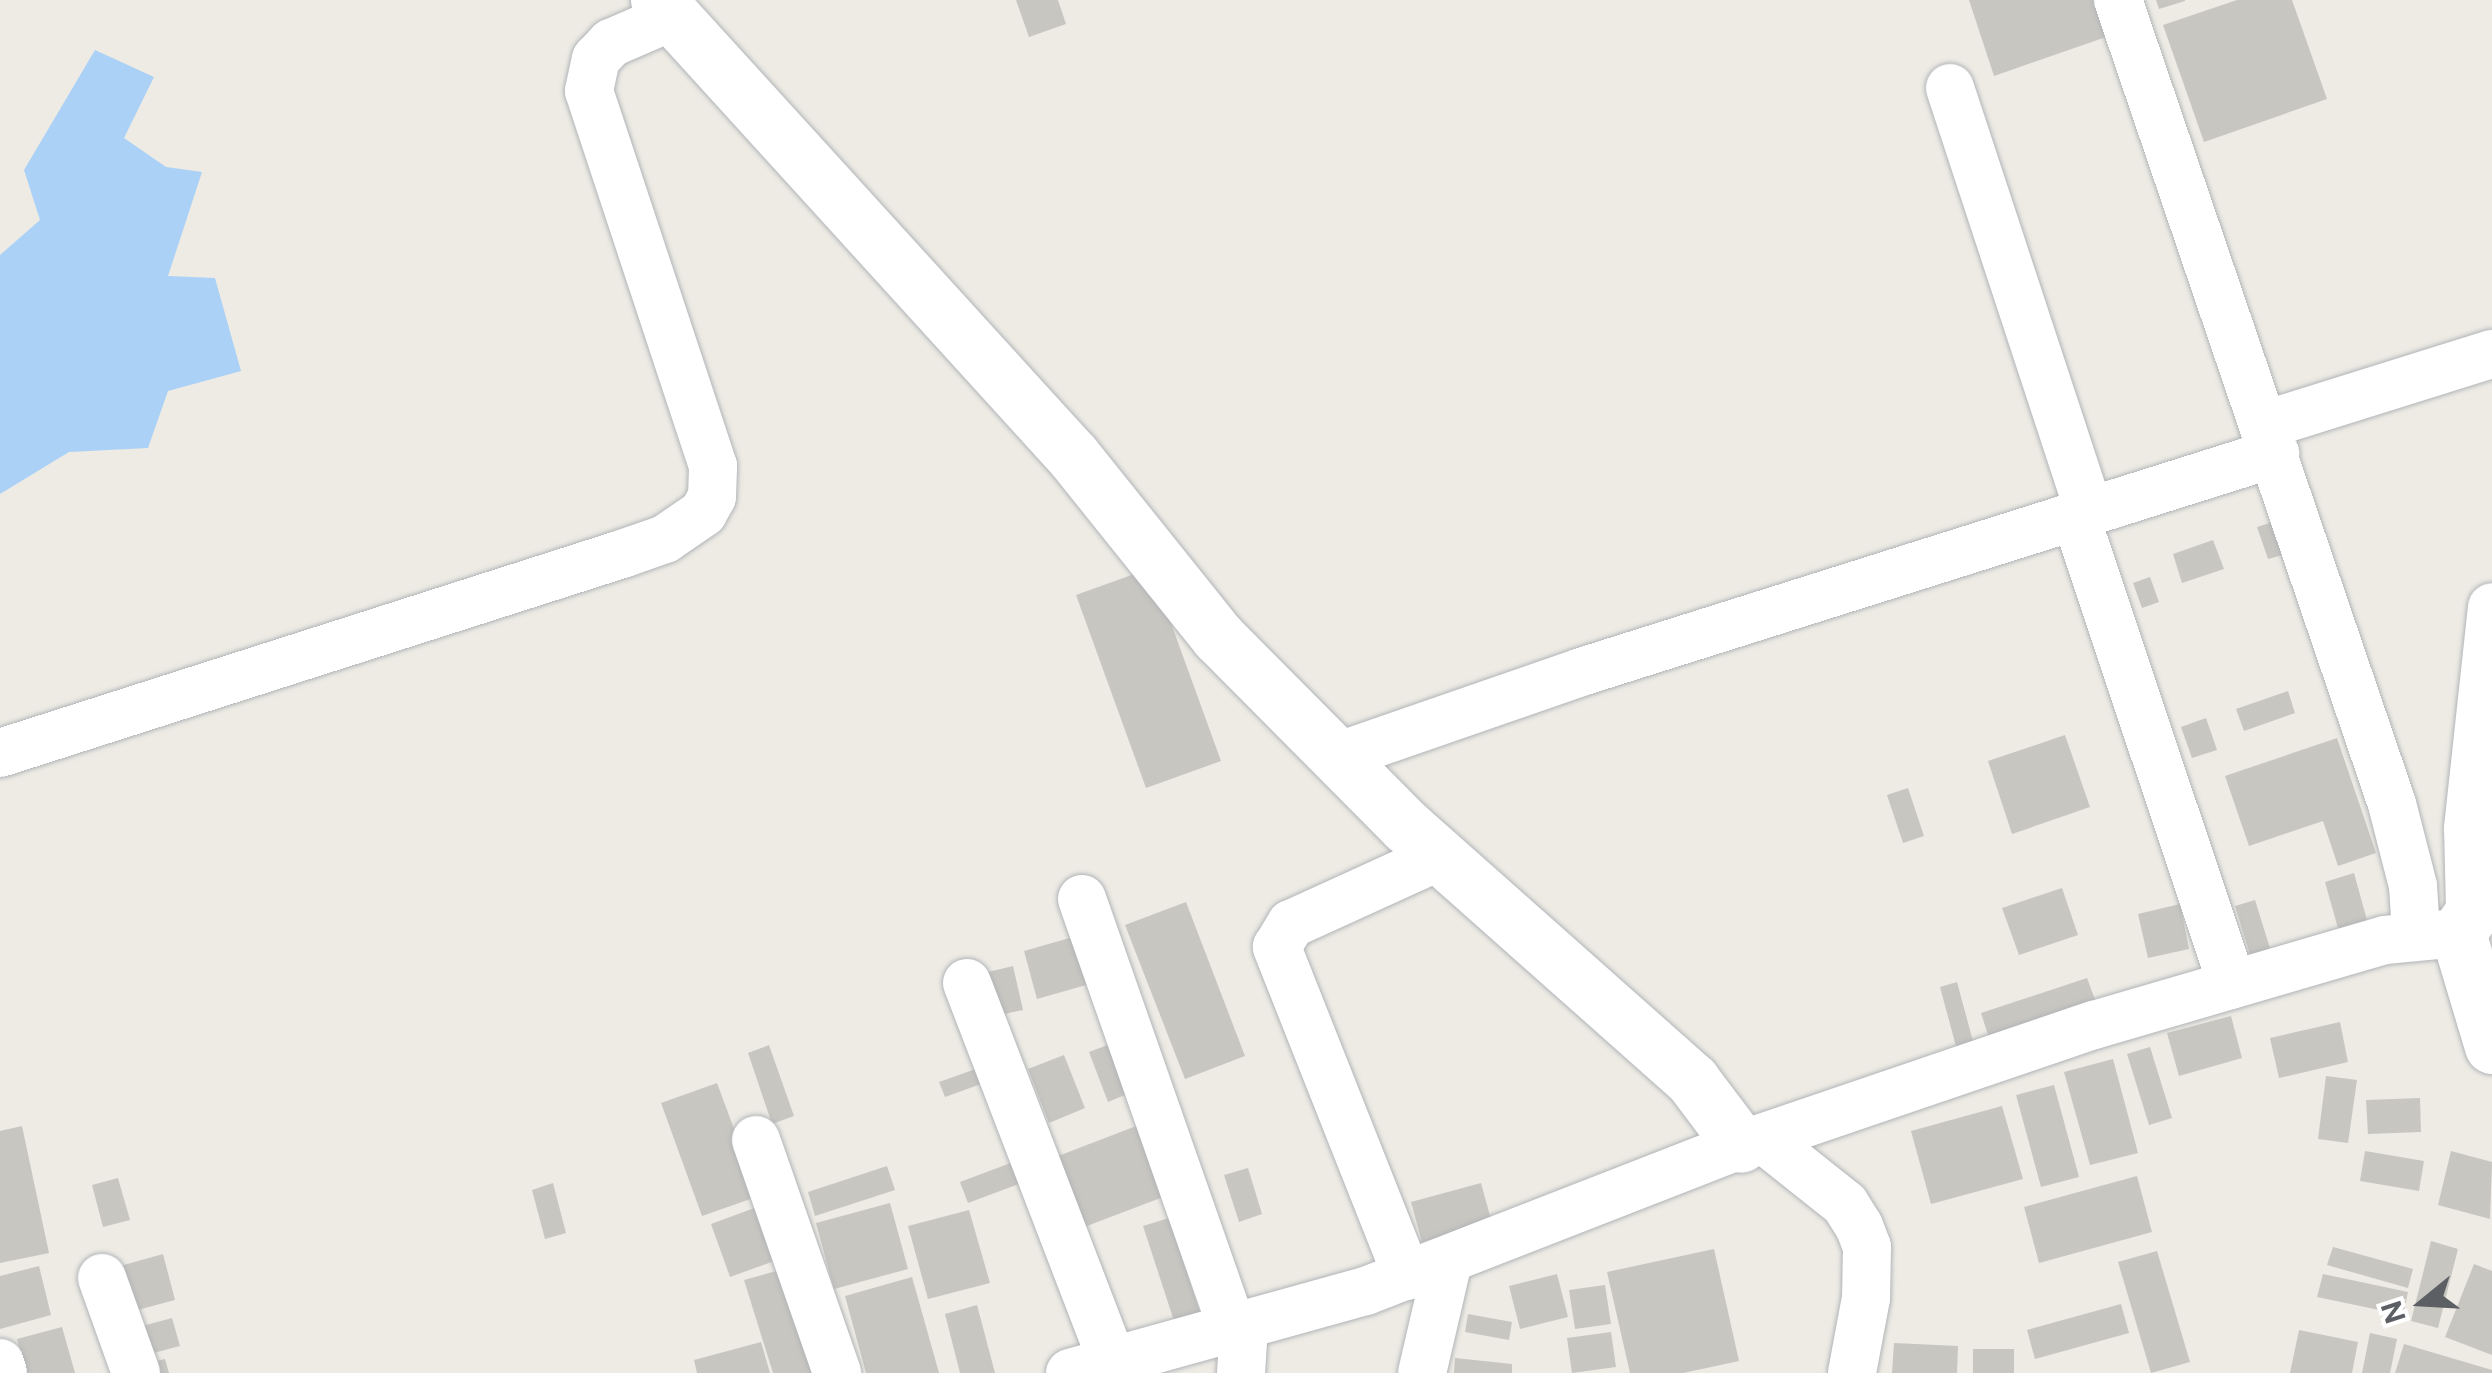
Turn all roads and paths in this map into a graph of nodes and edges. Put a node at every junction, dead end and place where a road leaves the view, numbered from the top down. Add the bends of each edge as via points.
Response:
1 (2118, 0) edge
2 (666, 8) edge
3 (1950, 88) dead end
4 (2492, 354) edge
5 (2270, 439) junction
6 (2082, 513) junction
7 (2492, 607) edge
8 (0, 753) edge
9 (1336, 757) junction
10 (1440, 856) junction
11 (1082, 899) dead end
12 (2459, 915) edge
13 (968, 983) dead end
14 (2232, 984) junction
15 (2492, 1046) edge
16 (756, 1140) dead end
17 (1752, 1141) junction
18 (1428, 1269) junction
19 (102, 1278) dead end
20 (1239, 1342) edge
21 (0, 1364) edge
22 (1091, 1367) edge
23 (3, 1373) edge
24 (136, 1373) edge
25 (837, 1373) edge
26 (1422, 1373) edge
27 (1852, 1373) edge

1 - 5 street
2 - 8 street via 596,59 589,92 713,466 712,497 702,513 665,539 622,554
2 - 9 street via 1072,456 1218,636
3 - 6 street
4 - 5 street
5 - 6 street
5 - 12 street via 2413,886
6 - 9 street
6 - 14 street
7 - 12 street
9 - 10 street
10 - 17 street
10 - 18 street via 1291,924 1278,947
11 - 20 street
12 - 14 street
12 - 15 street
13 - 22 street
14 - 17 street
16 - 25 street
17 - 18 street
17 - 27 street via 1845,1204 1859,1226 1867,1248 1866,1298
18 - 20 street
18 - 26 street
19 - 24 street
20 - 22 street
21 - 23 street

